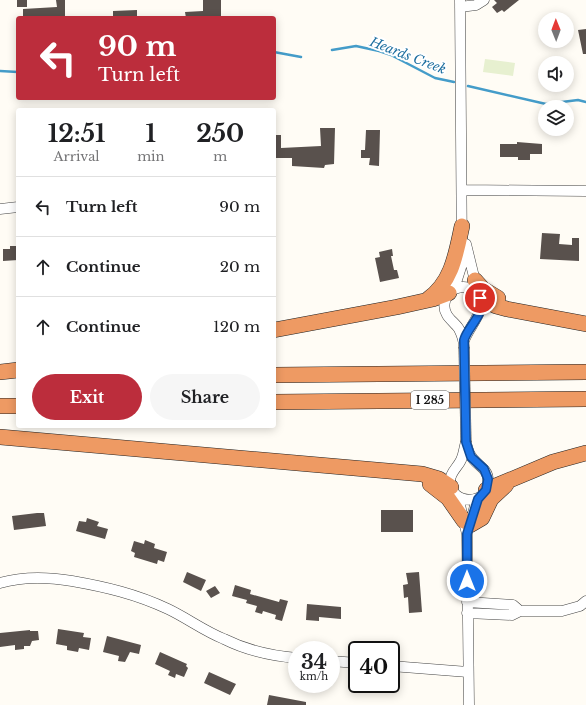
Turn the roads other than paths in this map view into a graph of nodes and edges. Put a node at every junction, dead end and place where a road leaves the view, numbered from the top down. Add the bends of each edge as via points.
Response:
1 (484, 0) edge
2 (460, 3) edge
3 (462, 190) junction
4 (586, 191) edge
5 (16, 207) edge
6 (0, 209) edge
7 (462, 226) junction
8 (451, 291) junction
9 (478, 291) junction
10 (425, 301) junction
11 (586, 324) edge
12 (276, 330) edge
13 (464, 344) junction
14 (16, 370) edge
15 (0, 372) edge
16 (586, 372) edge
17 (276, 375) edge
18 (0, 378) edge
19 (16, 378) edge
20 (586, 399) edge
21 (276, 402) edge
22 (0, 406) edge
23 (16, 406) edge
24 (0, 437) edge
25 (466, 442) junction
26 (586, 453) edge
27 (406, 473) junction
28 (516, 478) junction
29 (454, 492) junction
30 (482, 495) junction
31 (467, 527) junction
32 (0, 583) edge
33 (586, 601) edge
34 (467, 602) junction
35 (520, 611) junction
36 (467, 613) junction
37 (288, 657) edge
38 (400, 667) edge
39 (468, 672) junction
40 (469, 705) edge

1 - 2 street via 476,5
2 - 3 street
3 - 4 street
3 - 7 street
5 - 6 street
7 - 8 street via 462,264
7 - 9 street
7 - 10 highway via 451,270 438,292
8 - 9 street via 464,287
8 - 10 highway
8 - 13 street via 444,304 445,310 458,327
9 - 11 highway via 532,313
9 - 13 street via 481,311 468,328
10 - 12 highway
13 - 25 street, bridge
14 - 15 highway
16 - 17 highway, I 285
18 - 19 highway
20 - 21 highway, I 285
22 - 23 highway
24 - 27 highway
25 - 29 street via 460,461 450,477
25 - 30 street via 471,457 487,474 488,484
26 - 28 highway via 553,462
27 - 29 highway via 431,476
27 - 31 highway via 437,488 448,498
28 - 30 highway
28 - 31 highway via 492,499 482,518
29 - 30 street via 467,500
29 - 31 street
30 - 31 street
31 - 34 street
32 - 37 street via 31,578 52,578 109,587 168,609 223,639 265,653
33 - 35 street via 569,610
34 - 35 street via 513,605
34 - 36 street
35 - 36 street via 512,615
36 - 39 street
38 - 39 street
39 - 40 street

